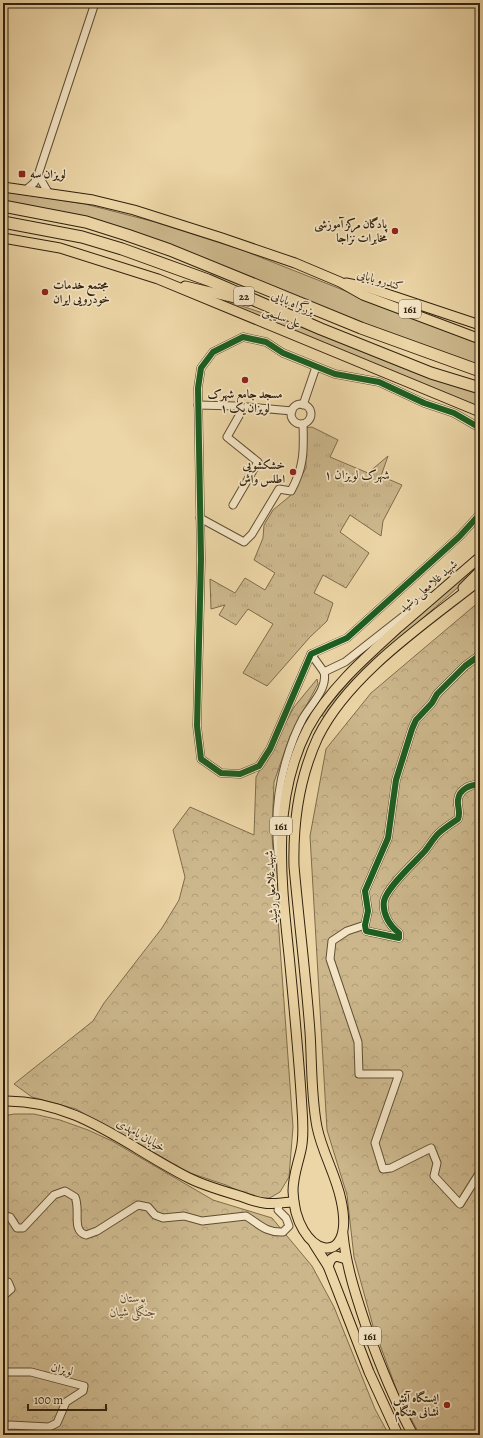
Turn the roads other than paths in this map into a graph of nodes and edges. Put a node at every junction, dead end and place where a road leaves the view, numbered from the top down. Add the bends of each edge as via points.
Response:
1 (95, 3) edge
2 (38, 175) junction
3 (3, 187) edge
4 (26, 190) junction
5 (48, 192) junction
6 (3, 206) edge
7 (3, 222) edge
8 (3, 238) edge
9 (158, 279) junction
10 (340, 282) junction
11 (266, 306) junction
12 (480, 325) edge
13 (480, 333) edge
14 (480, 339) edge
15 (316, 367) junction
16 (480, 371) edge
17 (480, 388) edge
18 (198, 405) junction
19 (304, 405) junction
20 (244, 407) junction
21 (292, 411) junction
22 (480, 412) edge
23 (303, 424) junction
24 (480, 428) edge
25 (233, 505) dead end
26 (480, 514) edge
27 (200, 518) junction
28 (480, 557) edge
29 (480, 571) edge
30 (480, 580) edge
31 (451, 582) junction
32 (446, 607) junction
33 (312, 654) junction
34 (480, 655) edge
35 (324, 672) junction
36 (480, 785) edge
37 (281, 872) junction
38 (364, 924) junction
39 (3, 1101) edge
40 (480, 1172) edge
41 (293, 1185) junction
42 (294, 1202) junction
43 (263, 1203) junction
44 (279, 1204) junction
45 (3, 1216) edge
46 (342, 1231) junction
47 (314, 1244) junction
48 (346, 1259) junction
49 (328, 1266) junction
50 (3, 1282) edge
51 (3, 1296) edge
52 (3, 1372) edge
53 (3, 1428) edge
54 (3, 1432) edge
55 (5, 1435) edge
56 (398, 1435) edge
57 (413, 1435) edge

1 - 2 street
2 - 4 street
2 - 5 street
3 - 4 main road
4 - 5 main road
5 - 10 main road via 93,200 142,213 222,238
6 - 16 highway, بزرگراه بابایی / 22 via 86,222 127,235 361,328
7 - 11 highway, بزرگراه بابایی / 22 via 82,237 122,249 208,280
8 - 9 main road, علی سلیمی via 60,248
9 - 11 main road
9 - 22 main road, علی سلیمی
10 - 12 main road, کندرو بابایی via 366,287
10 - 13 main road, 161
10 - 14 main road via 363,295
11 - 17 highway, بزرگراه بابایی / 22 via 431,373
15 - 18 street via 283,353 266,342 243,337 213,352 201,368
15 - 19 street
15 - 24 street via 335,374 379,382 424,403 454,413
18 - 20 street
18 - 27 street
19 - 21 street via 295,407
19 - 23 street via 309,409 310,415 308,421
20 - 21 street
20 - 25 street via 227,437 258,462
21 - 23 street via 294,420
23 - 27 street via 304,455 299,476 291,491 279,488 252,534 244,542
26 - 33 street via 459,537 347,638
27 - 33 street via 197,726 201,758 221,773 240,774 259,766 270,749
28 - 31 main road, شهید غلامعلی رشید / 161
29 - 32 main road
30 - 32 main road, شهید غلامعلی رشید / 161
31 - 35 street via 407,612 345,662
31 - 37 main road, شهید غلامعلی رشید / 161 via 349,674 308,729 286,792 282,819
32 - 46 main road, شهید غلامعلی رشید / 161 via 379,662 340,704 319,736 304,774 299,796 294,836 294,866 310,1031 312,1091 317,1128 341,1197 344,1215
33 - 35 street
34 - 38 street via 437,694 416,720 396,780 388,838 365,891 368,911
35 - 37 street via 325,682 300,725 282,775 277,802 276,831
36 - 38 street via 469,786 462,791 458,801 458,818 439,832 408,867 384,900 386,915 392,928 399,933 399,938 366,931
37 - 41 main road, شهید غلامعلی رشید / 161 via 302,1109 302,1147
38 - 40 street via 332,941 330,959 358,1042 359,1074 399,1074 375,1143 383,1168 391,1168 430,1148 437,1163 434,1176 460,1204
39 - 43 main road, خیابان یامهدی via 56,1107 83,1117 188,1177 209,1187
41 - 42 main road, شهید غلامعلی رشید
41 - 43 main road via 278,1200
42 - 44 main road, خیابان یامهدی
42 - 47 main road, شهید غلامعلی رشید via 300,1225
43 - 44 main road, خیابان یامهدی
44 - 45 street via 278,1210 286,1218 289,1226 283,1232 269,1231 246,1216 202,1221 184,1216 163,1218 155,1215 144,1204 134,1207 97,1231 86,1235 79,1232 77,1227 79,1204 75,1197 65,1192 54,1195 23,1228 17,1228 10,1217
46 - 47 main road via 335,1246 328,1249
46 - 48 main road, 161
47 - 49 main road, 161
48 - 49 main road via 336,1256 330,1259
48 - 57 main road, 161 via 354,1292 381,1368
49 - 56 main road, 161 via 369,1372
50 - 51 street via 8,1282 11,1290
52 - 53 street, لویزان via 31,1372 84,1386 83,1391 66,1402 57,1423 49,1427 10,1425
54 - 55 street

